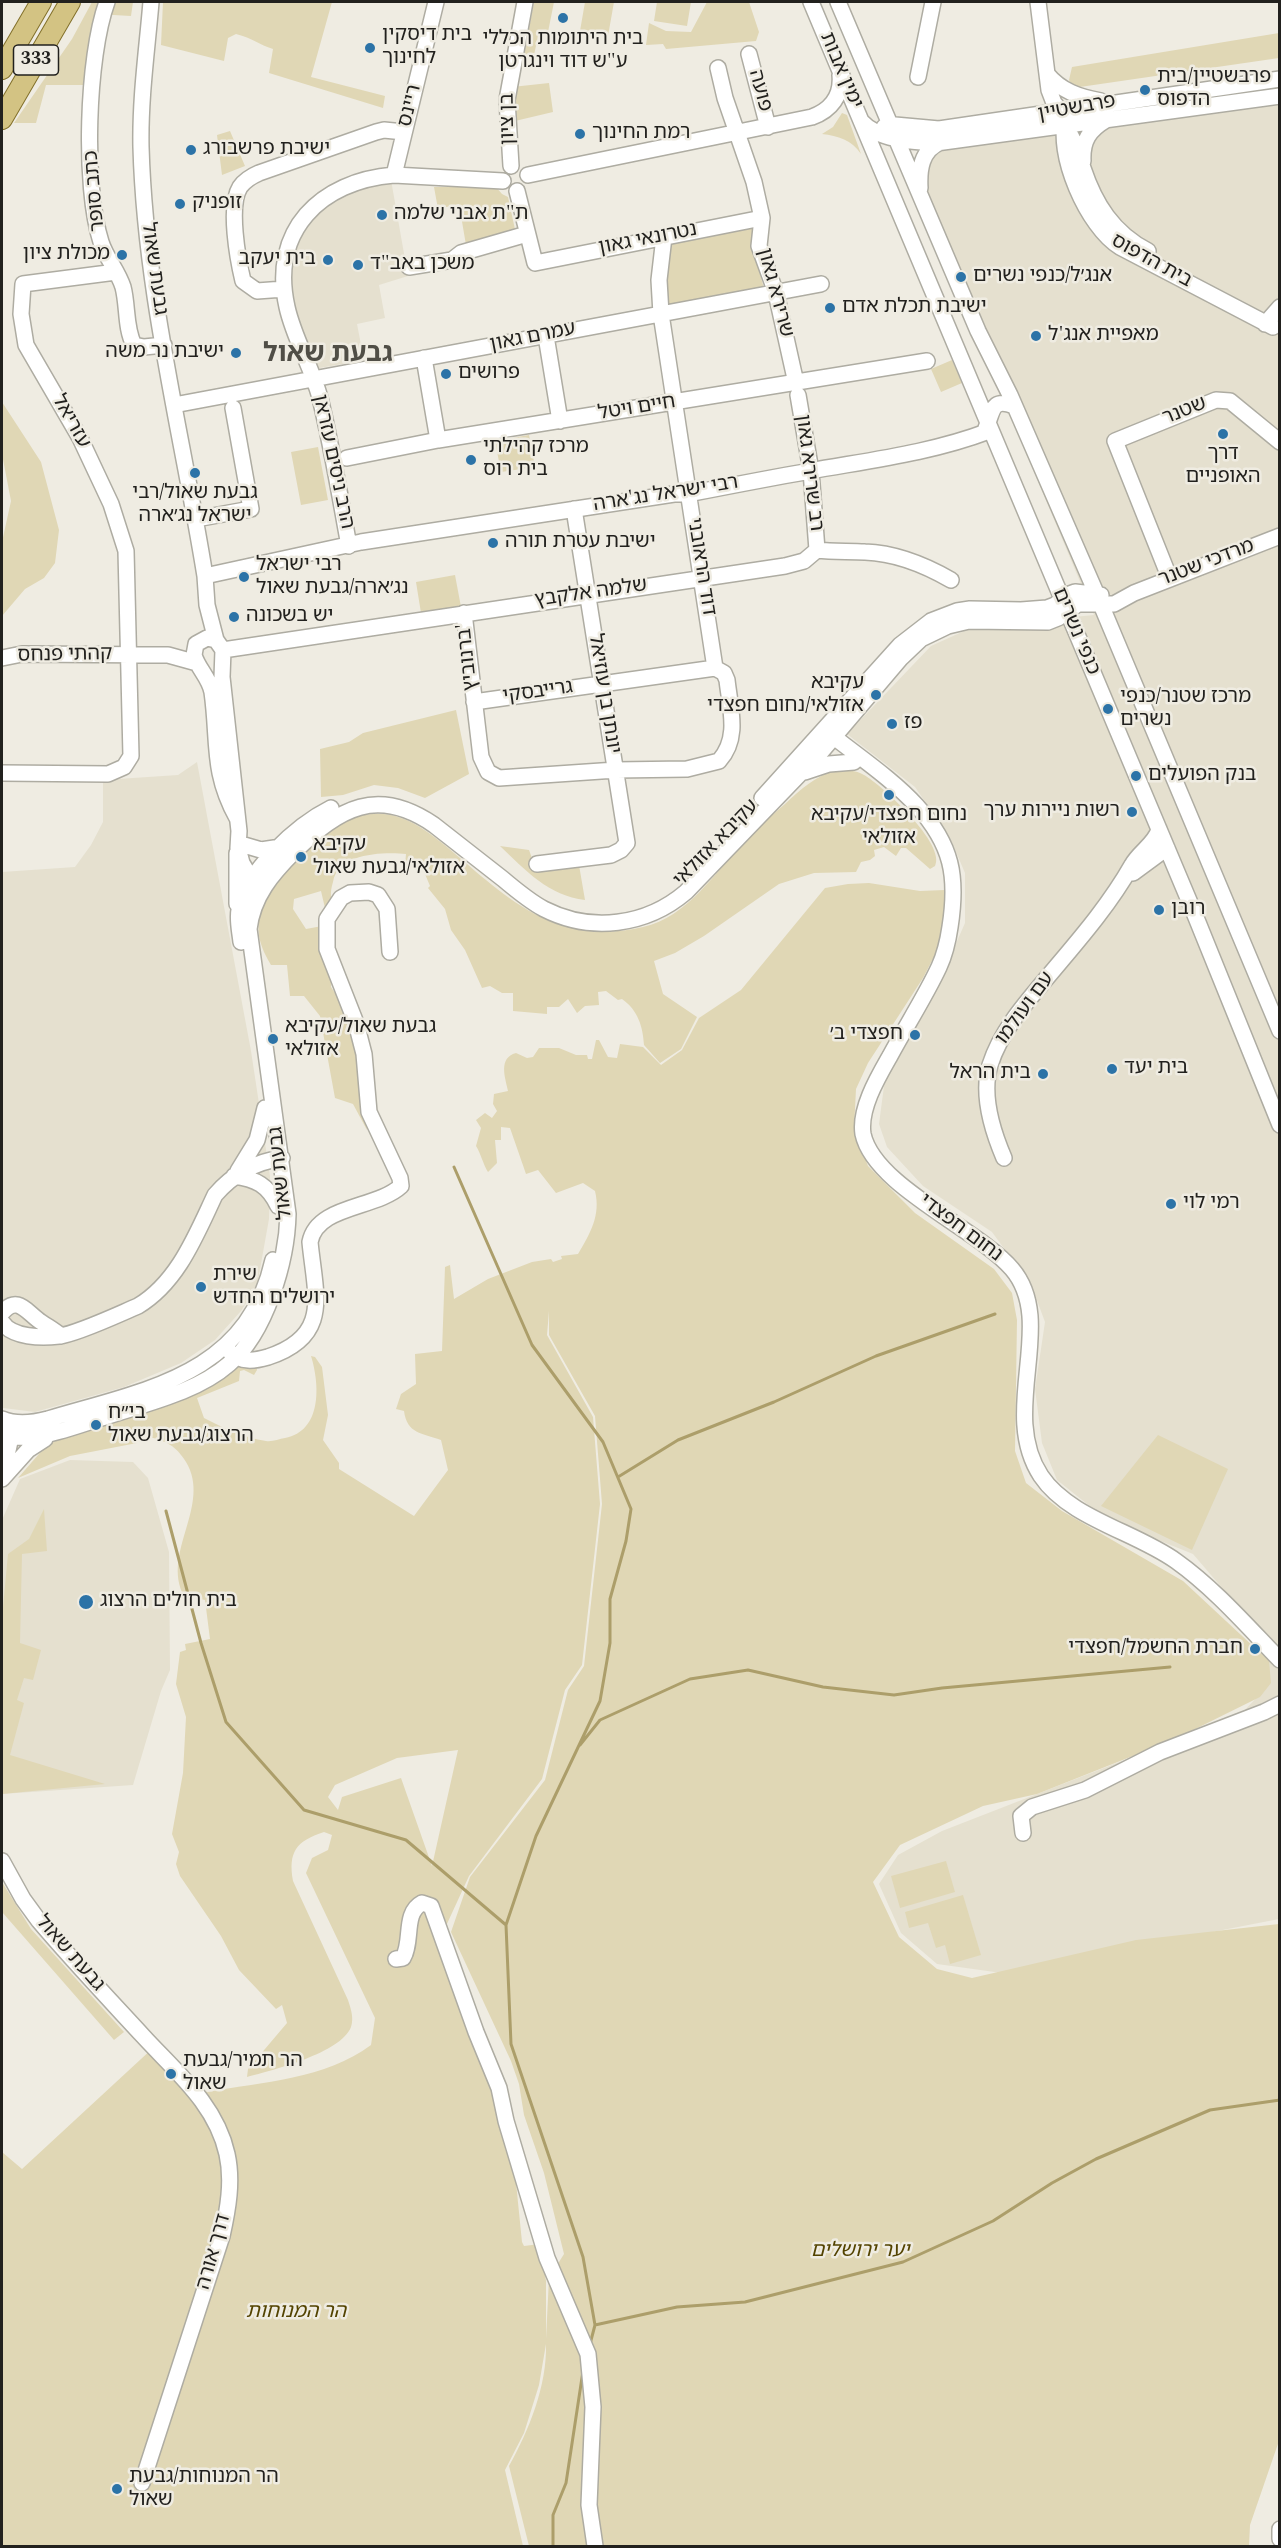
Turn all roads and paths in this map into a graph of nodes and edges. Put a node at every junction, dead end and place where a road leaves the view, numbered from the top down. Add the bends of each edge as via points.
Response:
1 (41, 2) edge
2 (70, 2) edge
3 (107, 2) edge
4 (151, 2) edge
5 (436, 2) edge
6 (525, 2) edge
7 (811, 2) edge
8 (837, 2) edge
9 (933, 2) edge
10 (1038, 2) edge
11 (749, 54) dead end
12 (718, 68) dead end
13 (2, 69) edge
14 (840, 72) junction
15 (918, 76) dead end
16 (1047, 79) junction
17 (1280, 79) edge
18 (1280, 96) edge
19 (1112, 103) junction
20 (1065, 117) junction
21 (1109, 118) junction
22 (2, 119) edge
23 (1033, 123) junction
24 (768, 127) junction
25 (894, 131) junction
26 (404, 132) junction
27 (738, 133) junction
28 (873, 137) junction
29 (941, 142) junction
30 (1065, 154) junction
31 (511, 166) junction
32 (1084, 170) junction
33 (394, 175) junction
34 (528, 175) junction
35 (503, 181) junction
36 (517, 190) junction
37 (922, 200) junction
38 (762, 218) junction
39 (527, 234) junction
40 (664, 237) junction
41 (409, 267) dead end
42 (116, 272) junction
43 (821, 284) dead end
44 (284, 289) junction
45 (776, 293) junction
46 (1280, 307) edge
47 (661, 314) junction
48 (1273, 325) edge
49 (546, 336) junction
50 (164, 345) junction
51 (424, 358) junction
52 (927, 361) dead end
53 (314, 379) junction
54 (797, 389) junction
55 (675, 403) junction
56 (174, 405) junction
57 (1014, 406) junction
58 (233, 408) dead end
59 (560, 421) junction
60 (985, 430) junction
61 (438, 440) junction
62 (1280, 442) edge
63 (347, 458) dead end
64 (811, 471) junction
65 (688, 494) junction
66 (574, 509) junction
67 (196, 519) junction
68 (1280, 536) edge
69 (350, 546) junction
70 (817, 550) junction
71 (205, 576) junction
72 (702, 578) junction
73 (1052, 578) junction
74 (1170, 579) junction
75 (951, 580) dead end
76 (587, 594) junction
77 (1099, 600) junction
78 (207, 605) junction
79 (1064, 606) junction
80 (464, 613) junction
81 (1037, 616) junction
82 (1078, 638) junction
83 (220, 650) junction
84 (197, 654) junction
85 (129, 655) junction
86 (2, 658) edge
87 (715, 668) junction
88 (602, 684) junction
89 (474, 702) junction
90 (857, 711) junction
91 (214, 720) junction
92 (227, 733) junction
93 (828, 737) junction
94 (857, 760) junction
95 (616, 770) junction
96 (2, 773) edge
97 (797, 776) junction
98 (1159, 829) junction
99 (240, 835) junction
100 (280, 847) junction
101 (1167, 848) junction
102 (537, 864) dead end
103 (258, 878) junction
104 (1124, 880) junction
105 (238, 912) junction
106 (390, 952) dead end
107 (1280, 1031) edge
108 (265, 1108) junction
109 (1280, 1125) edge
110 (277, 1158) junction
111 (1004, 1158) dead end
112 (234, 1176) junction
113 (278, 1206) junction
114 (2, 1313) edge
115 (2, 1322) edge
116 (61, 1336) junction
117 (231, 1352) junction
118 (5, 1429) edge
119 (60, 1431) junction
120 (2, 1478) edge
121 (1280, 1660) edge
122 (1280, 1704) edge
123 (1280, 1709) edge
124 (1264, 1712) junction
125 (1023, 1833) dead end
126 (2, 1861) edge
127 (396, 1959) dead end
128 (146, 2039) joint
129 (142, 2482) dead end
130 (1280, 2529) edge
131 (1280, 2539) edge
132 (595, 2547) edge

1 - 13 main road, 333
2 - 22 main road, 333
3 - 42 street, כתב סופר via 98,32 93,83 91,180 101,244
4 - 50 street, גבעת שאול via 141,145 147,234
5 - 26 street, ריינס
6 - 31 street, בן ציון via 507,100
7 - 14 street, ימין אבות
8 - 25 street, ימין אבות
9 - 15 street
10 - 16 street
11 - 24 street, פועה
12 - 27 street
14 - 24 street via 838,94 826,110
14 - 28 street, ימין אבות via 861,121
16 - 19 street via 1067,92
16 - 20 street via 1053,100
16 - 23 street via 1044,105
17 - 19 street, פרבשטיין
18 - 21 street, פרבשטיין
19 - 20 street, פרבשטיין
20 - 21 street, פרבשטיין
20 - 23 street, פרבשטיין
20 - 30 street, בית הדפוס
20 - 32 street, בית הדפוס
21 - 32 street via 1087,137
23 - 25 street, פרבשטיין
23 - 29 street, פרבשטיין
23 - 30 street
24 - 27 street
25 - 28 street
25 - 29 street, פרבשטיין
25 - 37 street, כנפי נשרים
26 - 33 street, ריינס
26 - 44 street via 376,132 259,172 240,188 234,212 243,281 257,291
27 - 34 street
27 - 38 street, שרירא גאון
28 - 60 street, כנפי נשרים
29 - 37 street via 924,157
30 - 48 street, בית הדפוס via 1088,213 1104,235 1120,247
31 - 34 street via 523,168
31 - 35 street via 504,172
32 - 48 street, בית הדפוס via 1102,212 1124,235 1141,248 1232,295
33 - 35 street
33 - 44 street via 340,188 313,207 301,220 289,247
34 - 36 street via 525,186
35 - 36 street via 508,188
36 - 39 street
37 - 57 street, כנפי נשרים
38 - 40 street, נטרונאי גאון
38 - 45 street, שרירא גאון via 759,246
39 - 40 street, נטרונאי גאון via 535,263
39 - 41 street via 461,253 452,260
40 - 47 street, דוד הראובני via 659,280
42 - 50 street, כתב סופר via 134,345
42 - 85 street, עזריאל via 23,285 21,314 27,345 80,438 121,531 128,572
43 - 45 street, עמרם גאון
44 - 53 street, הרב ניסים עזראן via 295,332
45 - 47 street, עמרם גאון
45 - 54 street, שרירא גאון
46 - 48 street
47 - 49 street, עמרם גאון
47 - 55 street, דוד הראובני
49 - 51 street, עמרם גאון
49 - 59 street
50 - 56 street, גבעת שאול
51 - 53 street, עמרם גאון
51 - 61 street
52 - 54 street, חיים ויטל
53 - 56 street, עמרם גאון
53 - 69 street, הרב ניסים עזראן
54 - 55 street, חיים ויטל
54 - 64 street, רב שרירא גאון
55 - 59 street, חיים ויטל
55 - 65 street, דוד הראובני
56 - 67 street, גבעת שאול
57 - 60 street via 995,405
57 - 77 street, כנפי נשרים
58 - 67 street via 251,509
59 - 61 street, חיים ויטל
60 - 64 street, רבי ישראל נג'ארה via 935,449
60 - 73 street, כנפי נשרים
61 - 63 street, חיים ויטל
62 - 74 street, שטנר via 1225,400 1216,400 1115,441
64 - 65 street, רבי ישראל נג'ארה
64 - 70 street, רב שרירא גאון
65 - 66 street, רבי ישראל נג'ארה
65 - 72 street, דוד הראובני
66 - 69 street, רבי ישראל נג'ארה
66 - 76 street, יונתן בן עוזיאל
67 - 71 street, גבעת שאול
68 - 74 street, מרדכי שטנר
69 - 71 street, רבי ישראל נג'ארה
70 - 72 street, שלמה אלקבץ via 799,563
70 - 75 street via 895,557
71 - 78 street, גבעת שאול
72 - 76 street, שלמה אלקבץ
72 - 87 street, דוד הראובני
73 - 79 street, כנפי נשרים
73 - 81 street via 1048,598
74 - 77 street, מרדכי שטנר via 1134,592 1117,603
76 - 80 street, שלמה אלקבץ
76 - 88 street, יונתן בן עוזיאל
77 - 79 street, עקיבא אזולאי
77 - 107 street, כנפי נשרים
78 - 83 street, גבעת שאול
78 - 84 street, גבעת שאול
79 - 81 street, עקיבא אזולאי via 1055,620
79 - 82 street, כנפי נשרים
80 - 83 street, שלמה אלקבץ
80 - 89 street, ברנוביץ'
81 - 82 street
81 - 90 street, עקיבא אזולאי via 969,621 929,634 906,653
81 - 93 street, עקיבא אזולאי via 970,609 932,621 900,645
82 - 98 street, כנפי נשרים
83 - 84 street via 207,638
83 - 84 street via 212,668
83 - 92 street, גבעת שאול
84 - 85 street, קהתי פנחס
84 - 91 street, גבעת שאול via 210,684
85 - 86 street, קהתי פנחס via 22,654
85 - 96 street, עזריאל via 129,762 108,774
87 - 88 street, גרייבסקי
87 - 95 street, דוד הראובני via 727,680 733,728 730,744 719,761 697,768
88 - 89 street, גרייבסקי
88 - 95 street, יונתן בן עוזיאל
89 - 95 street via 481,758 493,776 504,779
90 - 93 street, עקיבא אזולאי
90 - 94 street via 851,736
91 - 92 street via 218,729
91 - 99 street, גבעת שאול via 219,774
92 - 99 street, גבעת שאול
93 - 94 street, נחום חפצדי
93 - 97 street, עקיבא אזולאי
93 - 100 street, עקיבא אזולאי via 683,882 636,910 590,913 551,903 428,811 401,798 373,795 339,804
94 - 97 street via 829,764
94 - 121 street, נחום חפצדי via 915,804 936,830 948,856 955,886 946,948 939,967 868,1102 863,1122 871,1152 924,1203 993,1251 1020,1280 1030,1321 1024,1436 1042,1478 1082,1511 1166,1554 1190,1571
95 - 102 street, יונתן בן עוזיאל via 627,843 611,855
97 - 103 street, עקיבא אזולאי via 686,892 663,909 636,919 591,923 543,909 421,816 385,805 362,806 323,824
98 - 101 street, כנפי נשרים
98 - 104 street, עם ועולמו
99 - 100 street via 261,850
99 - 103 street, גבעת שאול
99 - 105 street via 236,873
100 - 103 street, עקיבא אזולאי
101 - 104 street, עם ועולמו
101 - 109 street, כנפי נשרים
103 - 105 street, גבעת שאול via 242,897
103 - 110 street, גבעת שאול via 249,929
104 - 111 street, עם ועולמו via 1012,1022 990,1065 988,1094 995,1138
105 - 108 street, גבעת שאול
106 - 117 street via 387,909 378,895 350,893 340,898 327,919 327,949 364,1054 369,1112 401,1186 327,1218 312,1233 316,1304 312,1328 303,1339 269,1357 250,1361
108 - 110 street, גבעת שאול
108 - 112 street via 252,1152
110 - 112 street
110 - 113 street, גבעת שאול
110 - 117 street, גבעת שאול via 288,1214 281,1269 257,1327
112 - 113 street via 259,1182 273,1194
112 - 116 street via 215,1195 182,1262 148,1300
113 - 117 street, גבעת שאול via 276,1247 264,1286
114 - 116 street via 14,1304
115 - 116 street via 5,1328 31,1336
117 - 118 street, גבעת שאול via 162,1385
117 - 119 street, גבעת שאול via 214,1375 186,1389
118 - 119 street, גבעת שאול via 28,1438
118 - 120 street
119 - 120 street via 28,1450
122 - 124 street
123 - 124 street
124 - 125 street via 1160,1752 1084,1790 1032,1807 1021,1816
126 - 128 street, גבעת שאול via 39,1921
127 - 132 street via 403,1958 408,1949 411,1913 422,1903 431,1906 499,2088 547,2258 588,2354 592,2407 589,2505
128 - 129 street, דרך אורה via 197,2092 208,2110 227,2154 230,2177 222,2236
130 - 131 street

